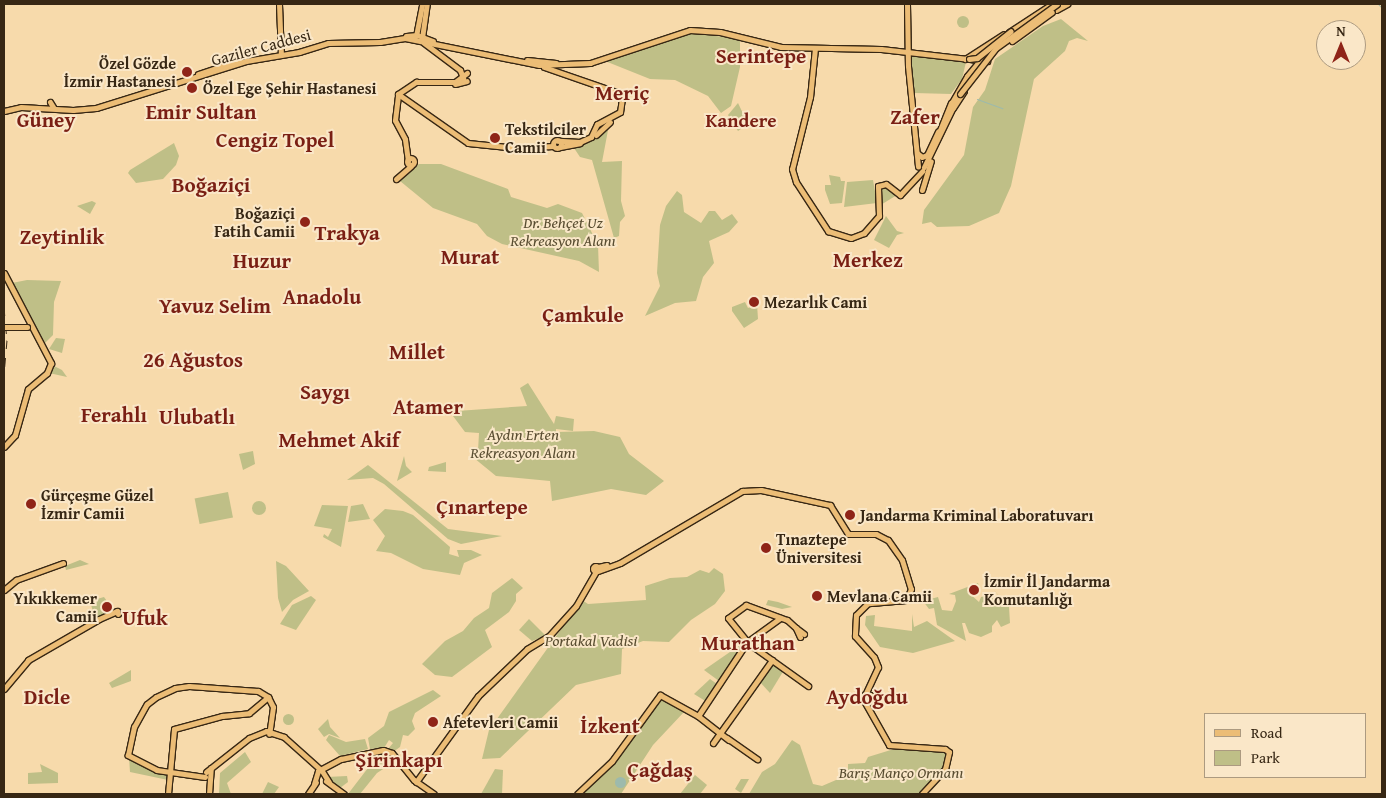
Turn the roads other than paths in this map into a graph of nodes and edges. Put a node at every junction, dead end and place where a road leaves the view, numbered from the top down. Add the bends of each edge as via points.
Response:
1 (422, 4) edge
2 (427, 4) edge
3 (907, 4) edge
4 (280, 5) edge
5 (1055, 5) edge
6 (1046, 15) dead end
7 (1025, 24) junction
8 (694, 27) junction
9 (421, 28) junction
10 (1015, 28) junction
11 (684, 30) junction
12 (408, 36) junction
13 (416, 37) junction
14 (422, 38) junction
15 (432, 41) junction
16 (439, 44) junction
17 (1003, 45) junction
18 (452, 48) junction
19 (816, 48) junction
20 (907, 49) junction
21 (994, 49) junction
22 (282, 53) junction
23 (444, 54) junction
24 (968, 59) junction
25 (908, 60) junction
26 (982, 60) junction
27 (538, 65) junction
28 (579, 65) junction
29 (556, 67) junction
30 (973, 68) junction
31 (465, 77) junction
32 (401, 93) junction
33 (959, 93) junction
34 (99, 106) junction
35 (952, 106) junction
36 (4, 111) edge
37 (942, 124) junction
38 (555, 143) junction
39 (917, 152) junction
40 (921, 167) junction
41 (910, 183) junction
42 (401, 184) dead end
43 (922, 190) dead end
44 (4, 273) edge
45 (28, 326) junction
46 (4, 327) edge
47 (4, 447) edge
48 (796, 497) junction
49 (63, 561) dead end
50 (4, 588) edge
51 (862, 602) dead end
52 (872, 602) junction
53 (117, 613) dead end
54 (781, 618) junction
55 (802, 636) dead end
56 (747, 642) junction
57 (772, 660) junction
58 (808, 686) dead end
59 (4, 689) edge
60 (268, 697) junction
61 (867, 697) junction
62 (669, 699) junction
63 (698, 716) junction
64 (268, 733) junction
65 (720, 734) junction
66 (728, 740) junction
67 (757, 759) dead end
68 (171, 773) junction
69 (208, 773) junction
70 (320, 774) junction
71 (416, 782) junction
72 (168, 794) edge
73 (208, 794) edge
74 (308, 794) edge
75 (344, 794) edge
76 (434, 794) edge
77 (573, 794) edge
78 (577, 794) edge
79 (924, 794) edge

1 - 9 main road
2 - 9 main road
3 - 20 main road
4 - 22 main road
4 - 22 main road
5 - 7 main road, bridge
5 - 7 main road
5 - 17 main road, bridge via 1047,18
5 - 33 main road, bridge via 996,48
6 - 7 main road
7 - 10 main road
7 - 17 main road
7 - 24 main road, bridge via 995,41 976,58
7 - 33 main road, bridge via 990,51
8 - 11 main road
8 - 11 main road
8 - 19 main road via 769,46
9 - 12 main road
9 - 13 main road
9 - 14 main road
9 - 15 main road
10 - 21 main road
10 - 24 main road
11 - 28 main road
12 - 13 main road, Gaziler Caddesi
12 - 22 main road, Gaziler Caddesi via 324,41
13 - 14 main road, Gaziler Caddesi
13 - 22 main road, Gaziler Caddesi via 328,42
14 - 15 main road
14 - 16 main road, Gaziler Caddesi
14 - 31 main road
15 - 16 main road
16 - 18 main road
16 - 23 main road
16 - 28 main road via 523,60
17 - 21 main road
18 - 23 main road
18 - 27 main road
19 - 20 main road
19 - 41 main road via 811,62 810,97 792,169 796,182 831,233 851,238 864,233 879,216 878,186 886,184 900,195
20 - 24 main road
20 - 25 main road
20 - 25 main road
21 - 26 main road
22 - 34 main road, Gaziler Caddesi
22 - 34 main road, Gaziler Caddesi via 235,61
23 - 31 main road
24 - 26 main road
24 - 30 main road
25 - 39 main road
26 - 30 main road
26 - 35 main road
27 - 29 main road
27 - 38 main road via 616,92 622,98 620,112 597,124 591,137 580,142
28 - 29 main road
29 - 38 main road via 622,93 624,103 621,115 592,138 560,147
30 - 35 main road
31 - 32 main road via 422,82
32 - 38 main road via 469,141 524,147
32 - 42 main road via 395,120 406,139 410,162 399,176
33 - 35 main road
34 - 36 main road, Gaziler Caddesi via 73,110 21,107
34 - 36 main road, Gaziler Caddesi via 22,105
35 - 37 main road
35 - 40 main road via 932,155
37 - 39 main road via 927,155 920,156
37 - 40 main road
39 - 40 main road
40 - 41 main road
40 - 41 main road
40 - 43 main road
44 - 45 main road
45 - 46 main road, bridge
45 - 47 main road via 51,364 47,373 28,389 15,435
48 - 52 main road via 830,505 837,511 846,533 880,535 895,549 905,566 910,595 904,601
48 - 61 main road via 833,504 849,532 874,532 887,536 906,564 913,590 910,599 903,603 866,606 856,620 857,634 880,664 879,676
48 - 71 main road via 745,488 596,570 574,608 549,636 527,649 478,696
49 - 50 main road
51 - 52 main road
52 - 61 main road via 860,608 854,626 857,638 878,665
53 - 59 main road via 28,660
54 - 55 main road
54 - 56 main road
54 - 56 main road via 746,605 730,615 728,620
56 - 57 main road
56 - 63 main road
57 - 58 main road
57 - 65 main road
60 - 64 main road via 274,711
60 - 68 main road via 249,713 222,716 174,729
60 - 68 main road via 254,689 206,687 176,690 147,704 134,727 128,755
61 - 79 main road via 888,744 945,749 951,754 946,769
62 - 63 main road
62 - 77 main road via 658,694 606,762
62 - 78 main road via 659,695 612,761
63 - 65 main road
64 - 69 main road via 255,735
64 - 70 main road via 284,737
65 - 66 main road
65 - 66 main road via 716,741
66 - 67 main road
68 - 69 main road
68 - 72 main road
69 - 73 main road
70 - 71 main road via 341,759 383,750 392,753
70 - 74 main road
70 - 75 main road
71 - 76 main road

